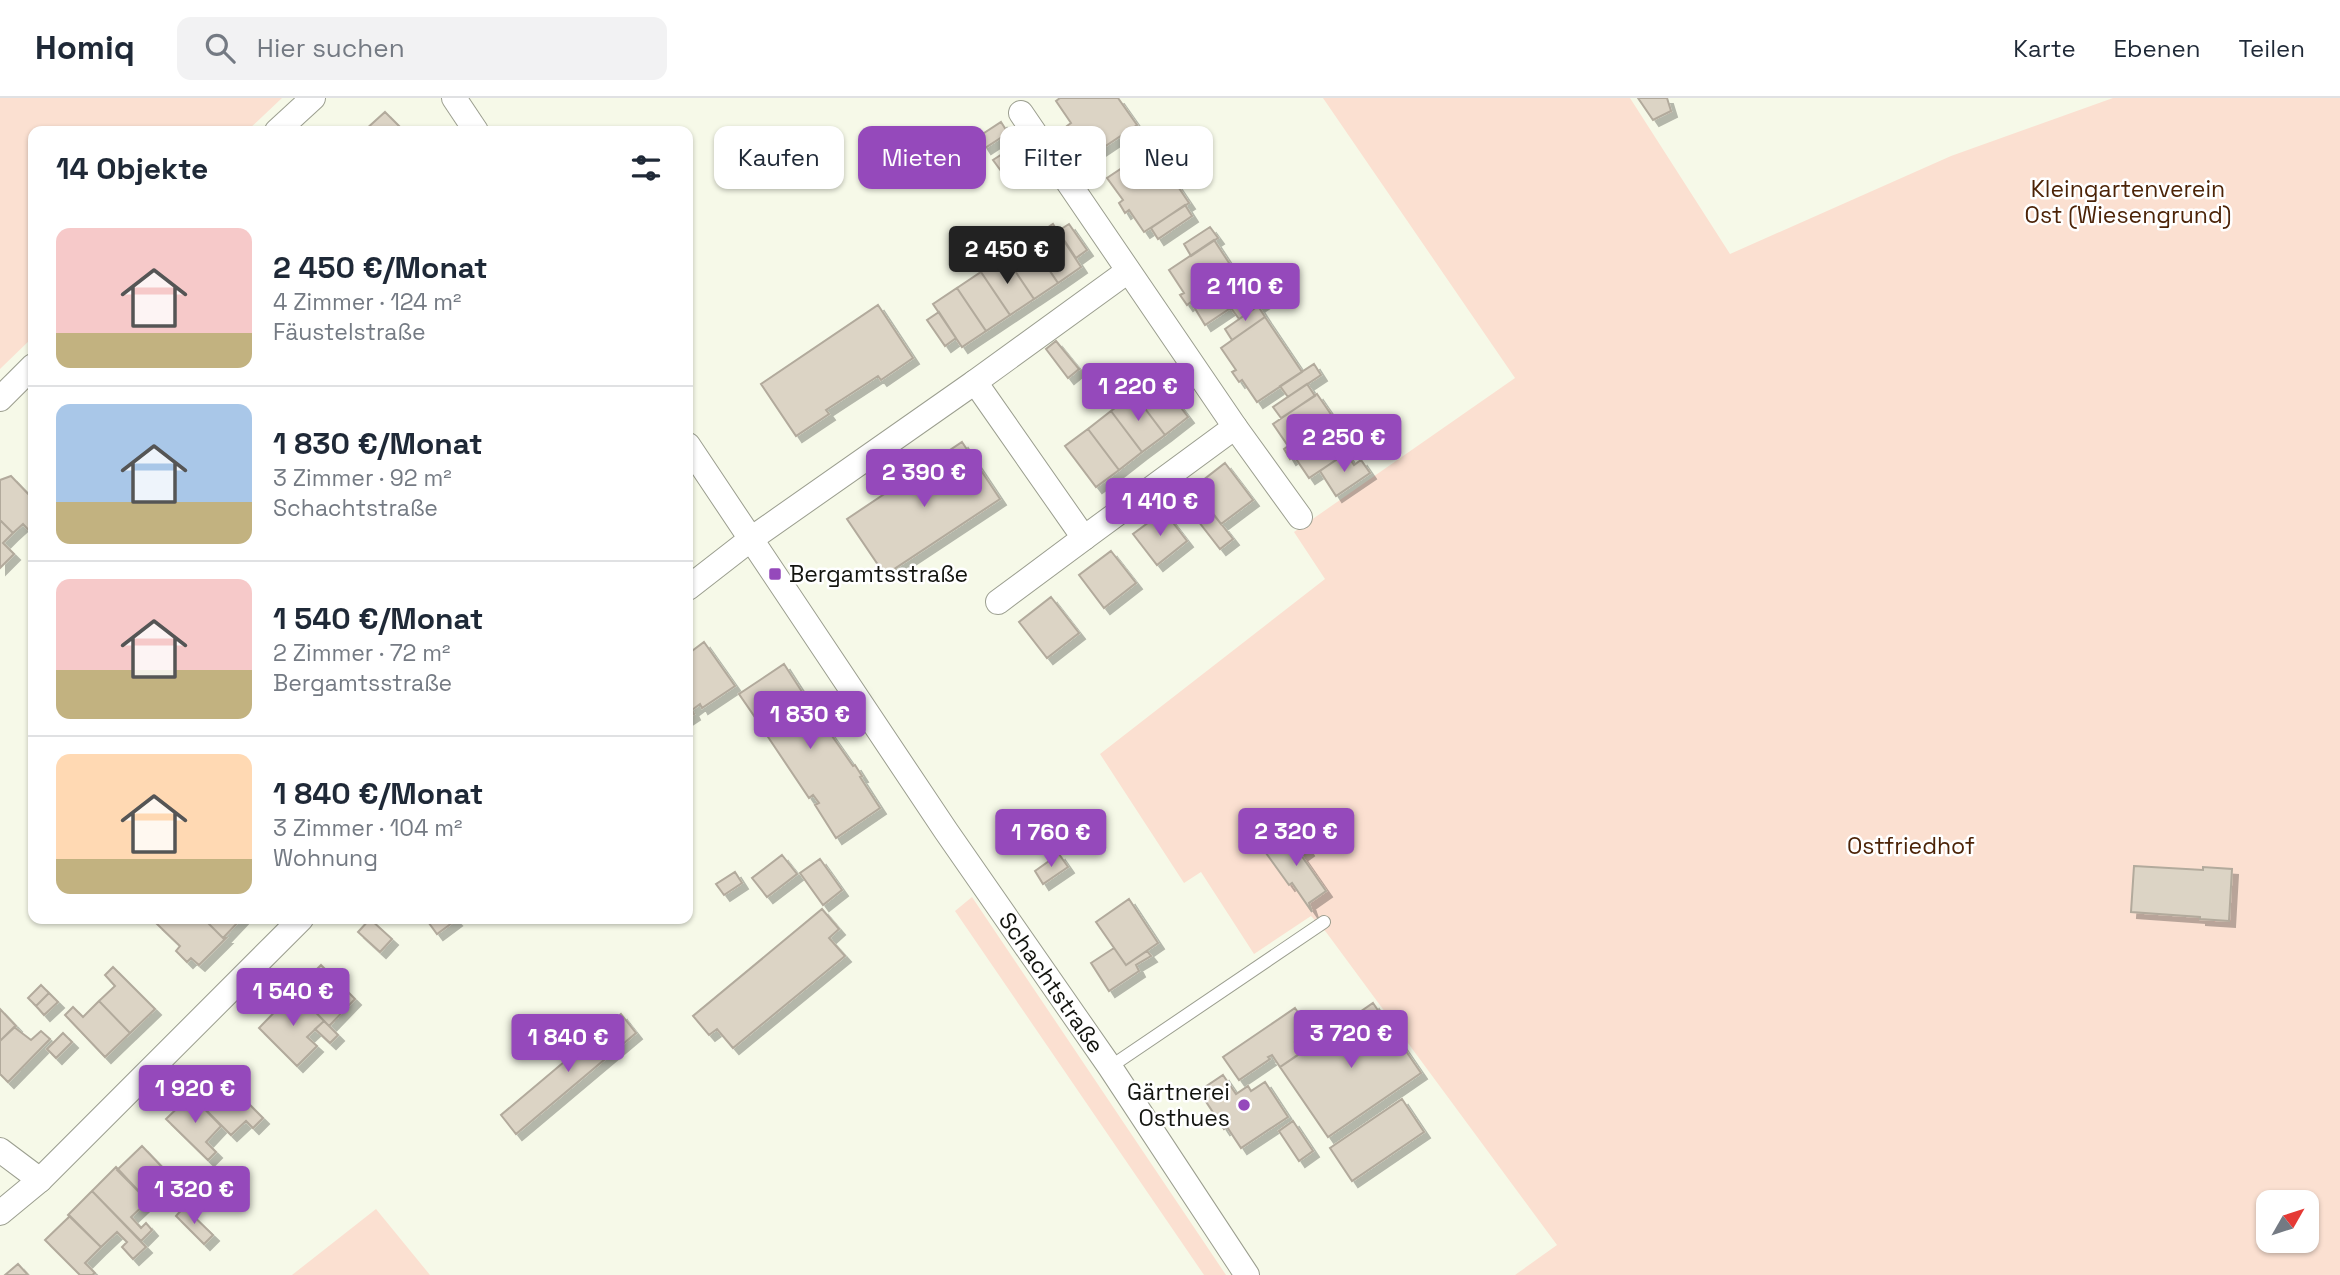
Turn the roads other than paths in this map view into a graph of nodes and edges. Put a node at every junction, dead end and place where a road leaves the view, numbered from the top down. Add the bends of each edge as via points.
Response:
1 (313, 98) edge
2 (454, 98) edge
3 (1021, 113) dead end
4 (282, 126) edge
5 (473, 126) edge
6 (1128, 271) junction
7 (28, 371) edge
8 (975, 382) junction
9 (0, 399) edge
10 (1235, 427) junction
11 (693, 452) edge
12 (1300, 517) dead end
13 (1084, 538) junction
14 (751, 539) junction
15 (693, 584) edge
16 (999, 602) dead end
17 (1324, 922) dead end
18 (296, 924) edge
19 (1110, 1067) junction
20 (0, 1150) edge
21 (40, 1180) junction
22 (0, 1213) edge
23 (1247, 1275) edge

1 - 4 street
2 - 5 street
3 - 6 street
6 - 8 street
6 - 10 street
7 - 9 street
8 - 13 street
8 - 14 street
10 - 12 street
10 - 13 street
11 - 14 street, Schachtstraße
13 - 16 street
14 - 15 street
14 - 19 street, Schachtstraße
17 - 19 lane, Schachtstraße
18 - 21 street
19 - 23 street, Schachtstraße
20 - 21 street
21 - 22 street

